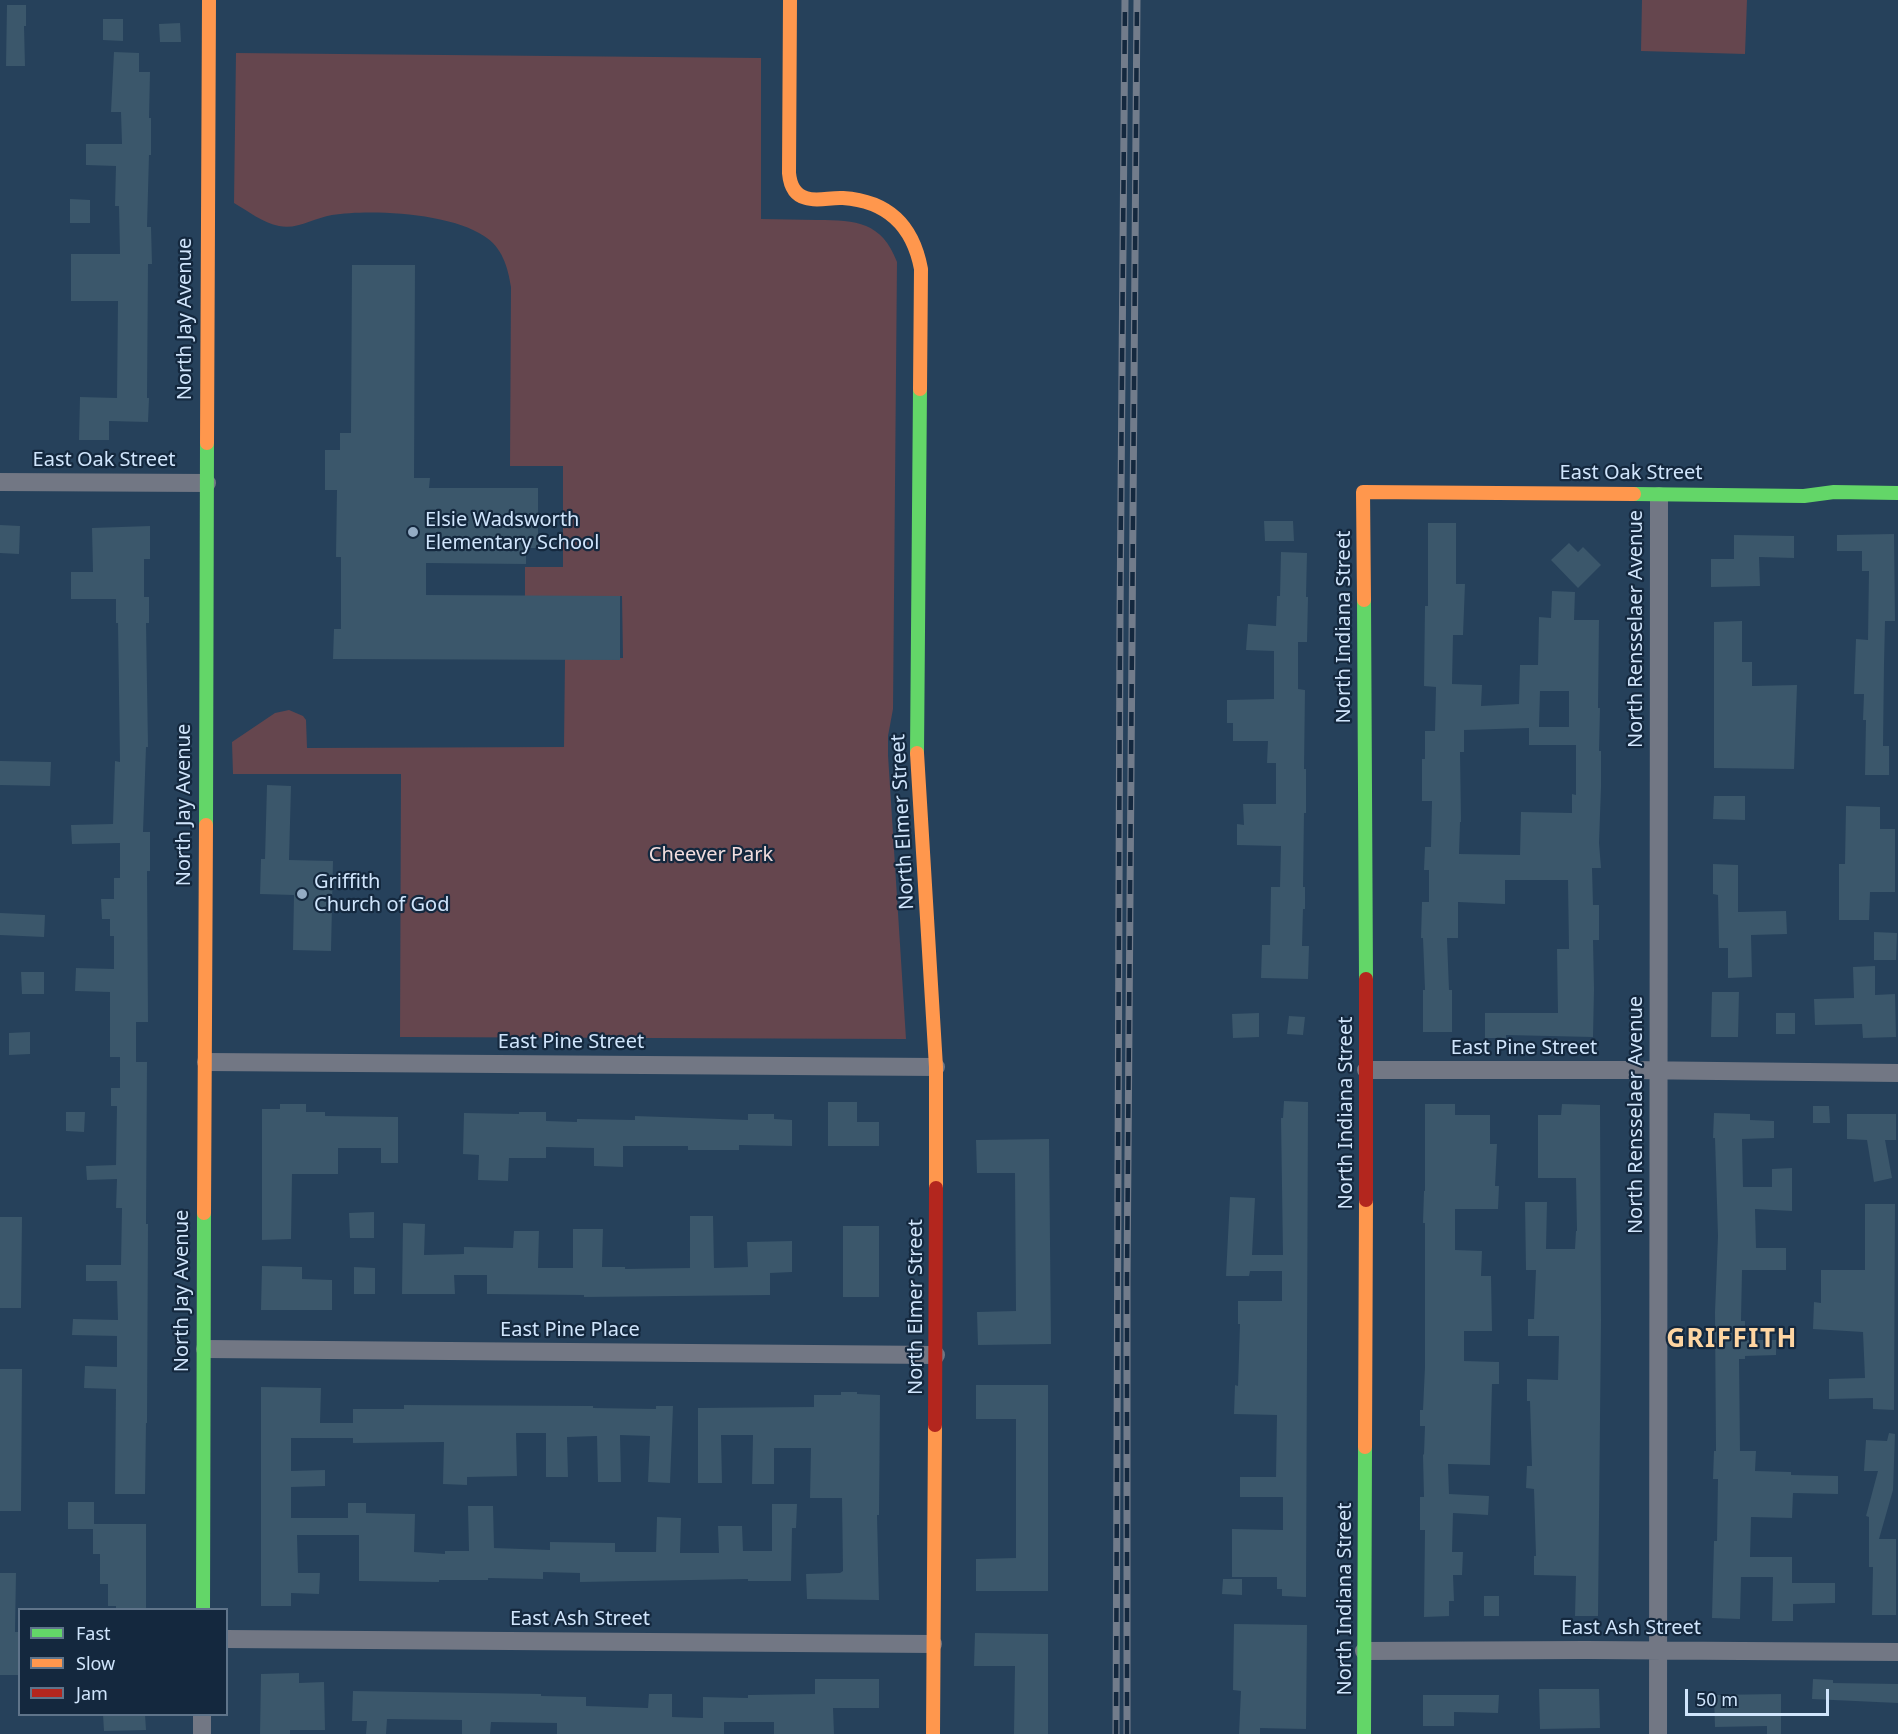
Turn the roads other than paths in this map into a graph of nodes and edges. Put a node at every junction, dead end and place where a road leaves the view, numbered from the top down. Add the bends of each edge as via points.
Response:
1 (209, 0) edge
2 (790, 0) edge
3 (0, 482) edge
4 (207, 483) junction
5 (1363, 492) joint
6 (1898, 493) edge
7 (1659, 496) junction
8 (206, 1062) junction
9 (936, 1067) junction
10 (1366, 1070) junction
11 (1658, 1071) junction
12 (1898, 1073) edge
13 (205, 1349) junction
14 (936, 1355) junction
15 (203, 1608) edge
16 (228, 1639) edge
17 (933, 1644) junction
18 (1659, 1650) junction
19 (1364, 1652) junction
20 (1898, 1652) edge
21 (202, 1716) edge
22 (202, 1734) edge
23 (933, 1734) edge
24 (1364, 1734) edge
25 (1658, 1734) edge

1 - 4 street, North Jay Avenue
2 - 9 street, North Elmer Street via 789,173 793,190 807,198 856,199 884,208 913,237 920,258 917,759
3 - 4 street, East Oak Street
4 - 8 street, North Jay Avenue
5 - 7 street, East Oak Street
5 - 10 street, North Indiana Street
6 - 7 street, East Oak Street
7 - 11 street, North Rensselaer Avenue
8 - 9 street, East Pine Street
8 - 13 street, North Jay Avenue
9 - 14 street, North Elmer Street
10 - 11 street, East Pine Street
10 - 19 street, North Indiana Street
11 - 12 street, East Pine Street
11 - 18 street, North Rensselaer Avenue
13 - 14 street, East Pine Place
13 - 15 street, North Jay Avenue
14 - 17 street, North Elmer Street
16 - 17 street, East Ash Street
17 - 23 street, North Elmer Street
18 - 19 street, East Ash Street
18 - 20 street, East Ash Street
18 - 25 street, North Rensselaer Avenue
19 - 24 street, North Indiana Street
21 - 22 street

